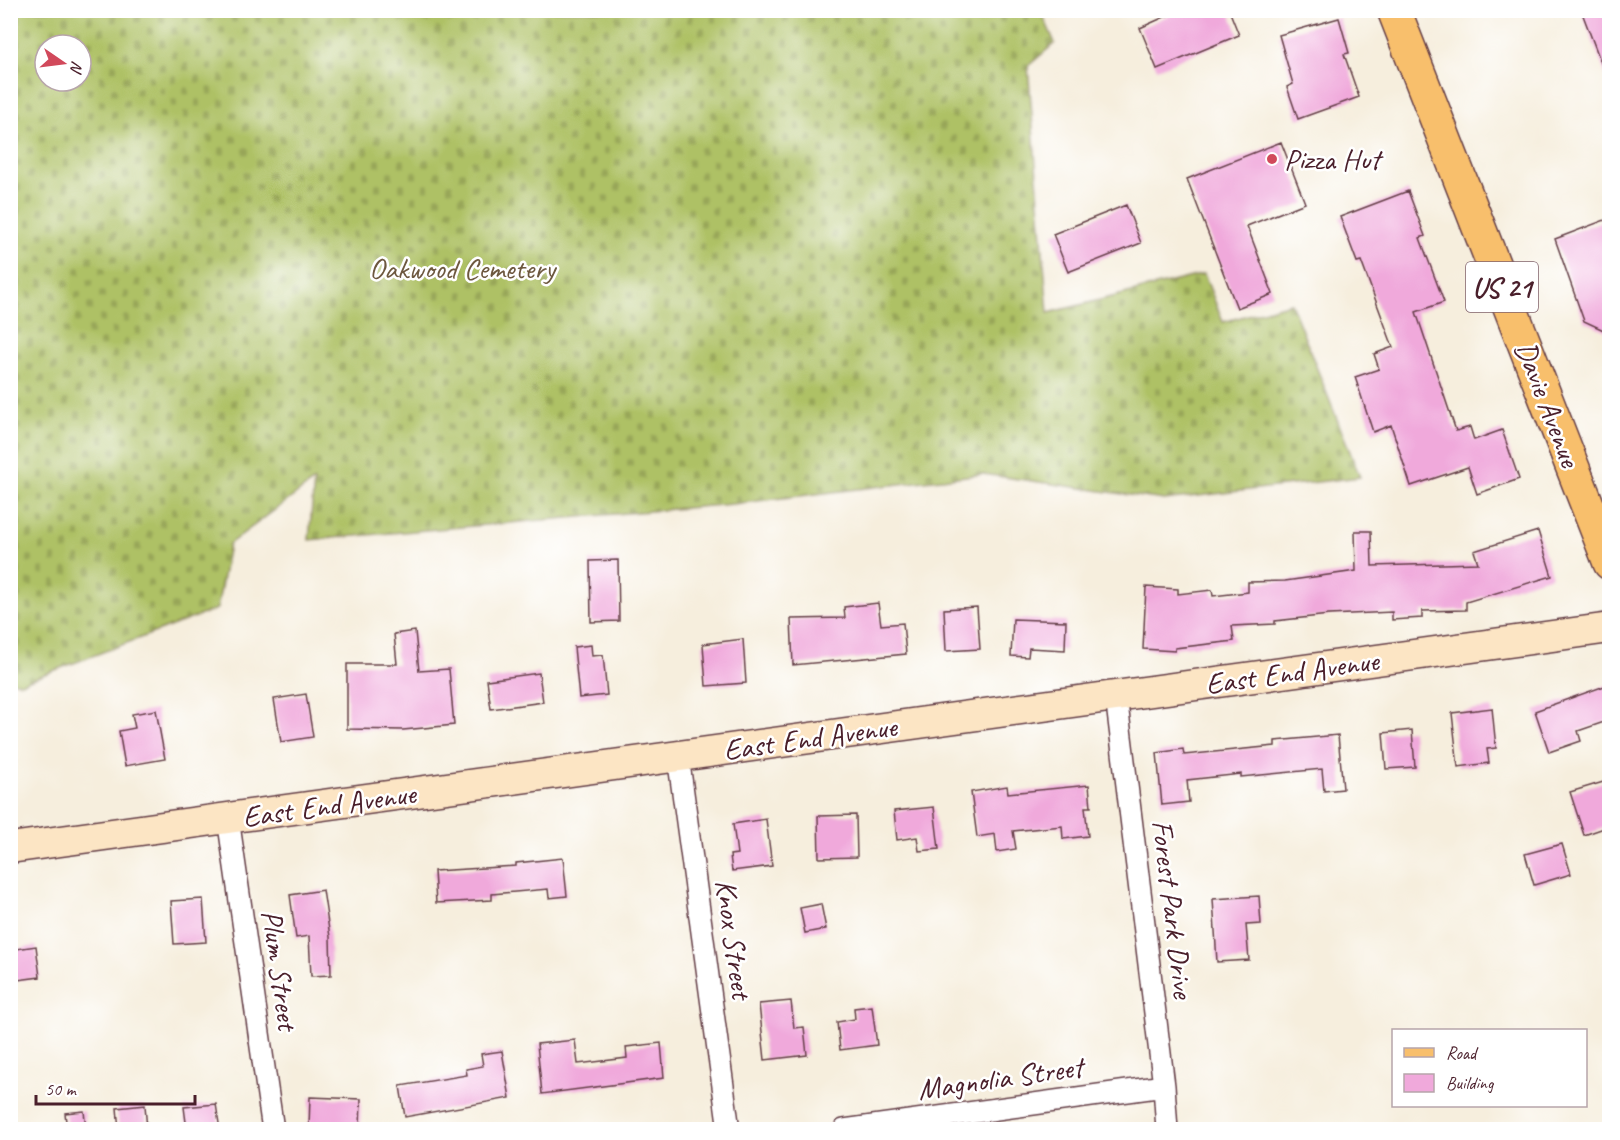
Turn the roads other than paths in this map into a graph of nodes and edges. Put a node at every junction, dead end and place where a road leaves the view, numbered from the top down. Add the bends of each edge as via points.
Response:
1 (1394, 10) edge
2 (1610, 563) edge
3 (1610, 627) edge
4 (1116, 696) junction
5 (678, 756) junction
6 (228, 818) junction
7 (10, 848) edge
8 (1164, 1086) junction
9 (273, 1130) edge
10 (729, 1130) edge
11 (844, 1130) edge
12 (1167, 1130) edge

1 - 2 main road, Davie Avenue / US 21
3 - 4 street, East End Avenue
4 - 5 street, East End Avenue
4 - 8 street, Forest Park Drive
5 - 6 street, East End Avenue
5 - 10 street, Knox Street
6 - 7 street, East End Avenue
6 - 9 street, Plum Street
8 - 11 street, Magnolia Street
8 - 12 street, Forest Park Drive

